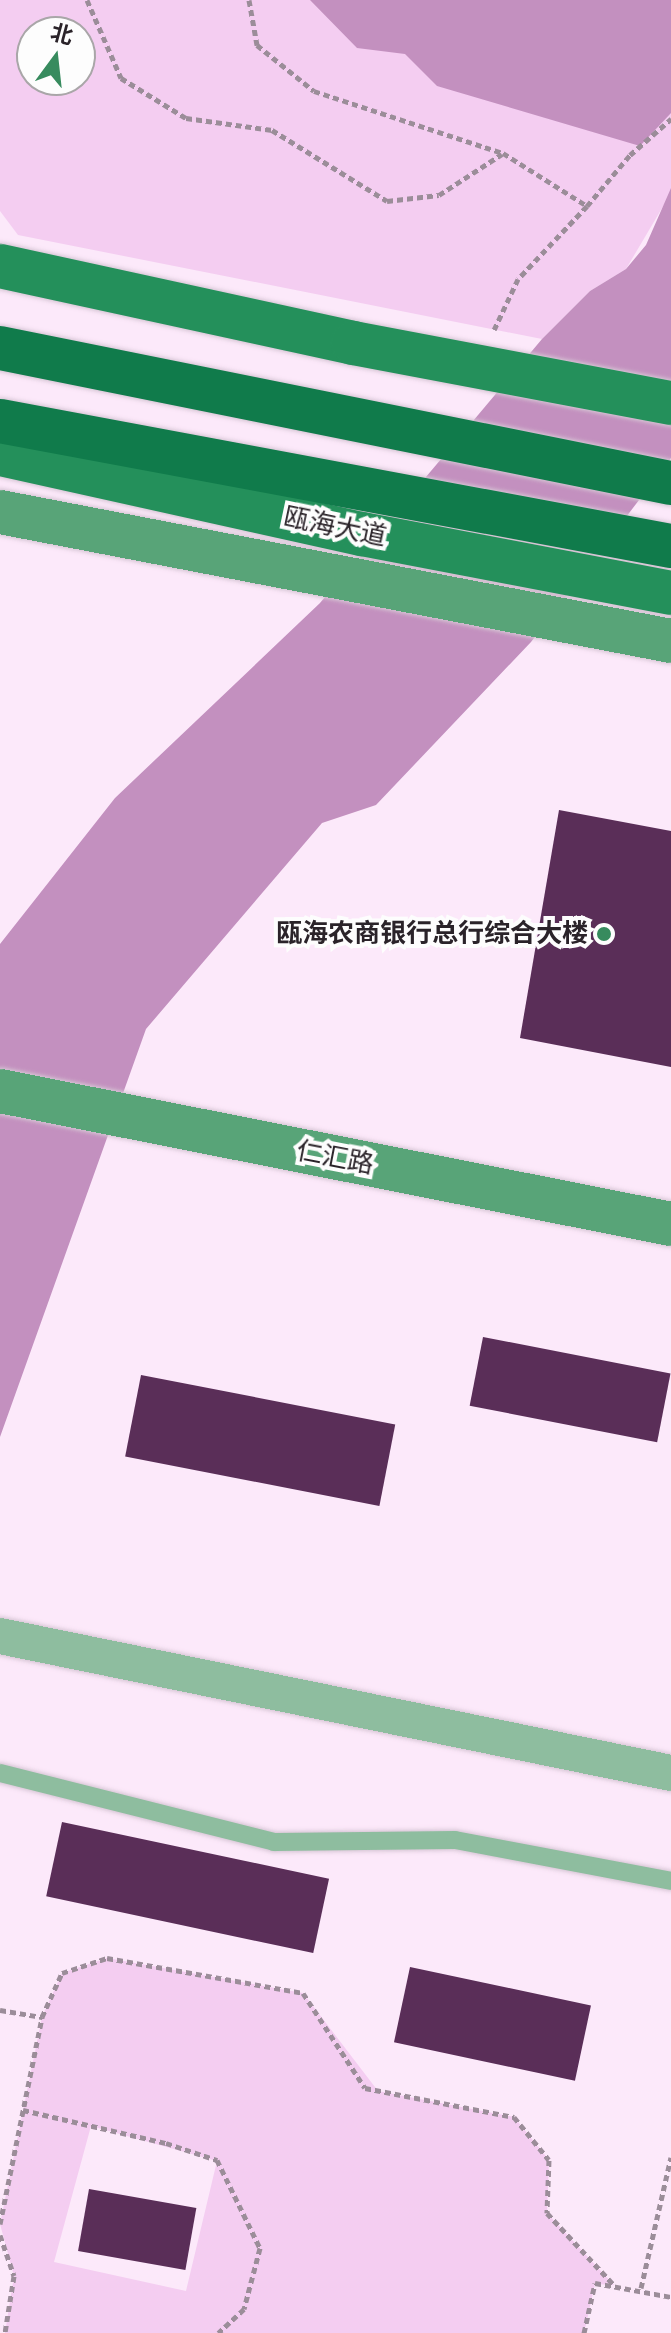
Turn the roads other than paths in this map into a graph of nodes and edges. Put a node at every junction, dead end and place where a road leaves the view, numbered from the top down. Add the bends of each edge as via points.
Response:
1 (0, 266) edge
2 (0, 330) edge
3 (0, 348) edge
4 (152, 375) junction
5 (671, 403) edge
6 (0, 421) edge
7 (0, 454) edge
8 (671, 483) edge
9 (0, 512) edge
10 (671, 546) edge
11 (671, 593) edge
12 (671, 641) edge
13 (0, 1091) edge
14 (671, 1224) edge
15 (0, 1636) edge
16 (0, 1773) edge
17 (671, 1773) edge
18 (671, 1881) edge

1 - 5 main road via 353,343
2 - 4 highway
3 - 4 highway
4 - 8 highway
6 - 10 highway, 瓯海大道
7 - 11 main road, 瓯海大道 via 362,534
9 - 12 street
13 - 14 street, 仁汇路
15 - 17 street
16 - 18 lane via 274,1842 455,1840

